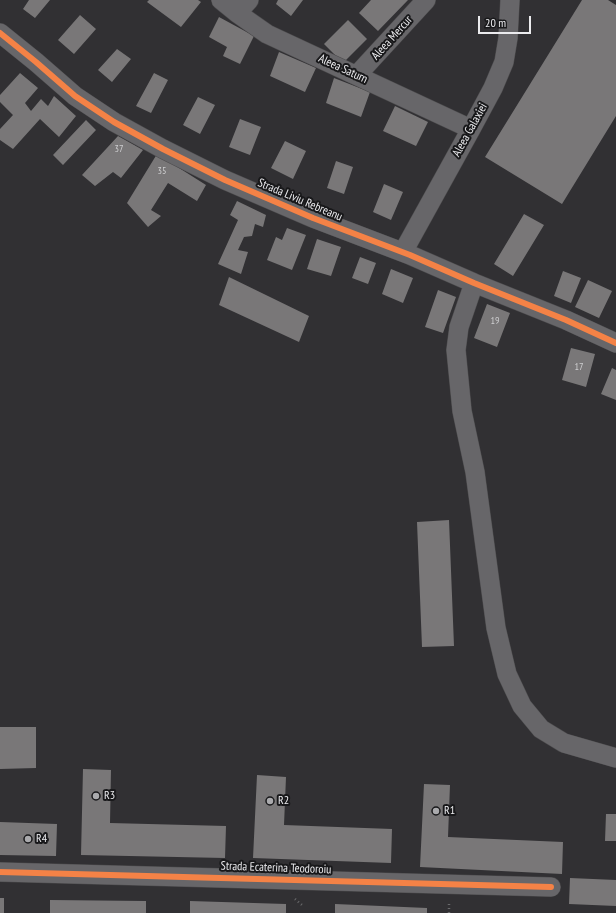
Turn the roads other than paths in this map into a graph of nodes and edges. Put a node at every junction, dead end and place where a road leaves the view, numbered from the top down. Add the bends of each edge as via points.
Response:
1 (221, 0) edge
2 (426, 0) edge
3 (510, 0) edge
4 (243, 7) edge
5 (0, 33) edge
6 (357, 75) junction
7 (471, 129) junction
8 (403, 252) junction
9 (474, 283) junction
10 (616, 343) edge
11 (616, 758) edge
12 (0, 872) edge
13 (551, 887) dead end

1 - 4 street, Aleea Saturn
2 - 6 street, Aleea Mercur
3 - 7 street, Aleea Galaxiei via 504,62
4 - 6 street, Aleea Saturn via 267,34
5 - 8 street, Strada Liviu Rebreanu via 75,96 114,122 163,149 225,180 313,218
6 - 7 street, Aleea Saturn
7 - 8 street, Aleea Galaxiei
8 - 9 street, Strada Liviu Rebreanu
9 - 10 street, Strada Liviu Rebreanu
9 - 11 street via 459,327 456,350 462,410 475,472 496,628 507,674 522,706 541,729 564,743
12 - 13 street, Strada Ecaterina Teodoroiu

